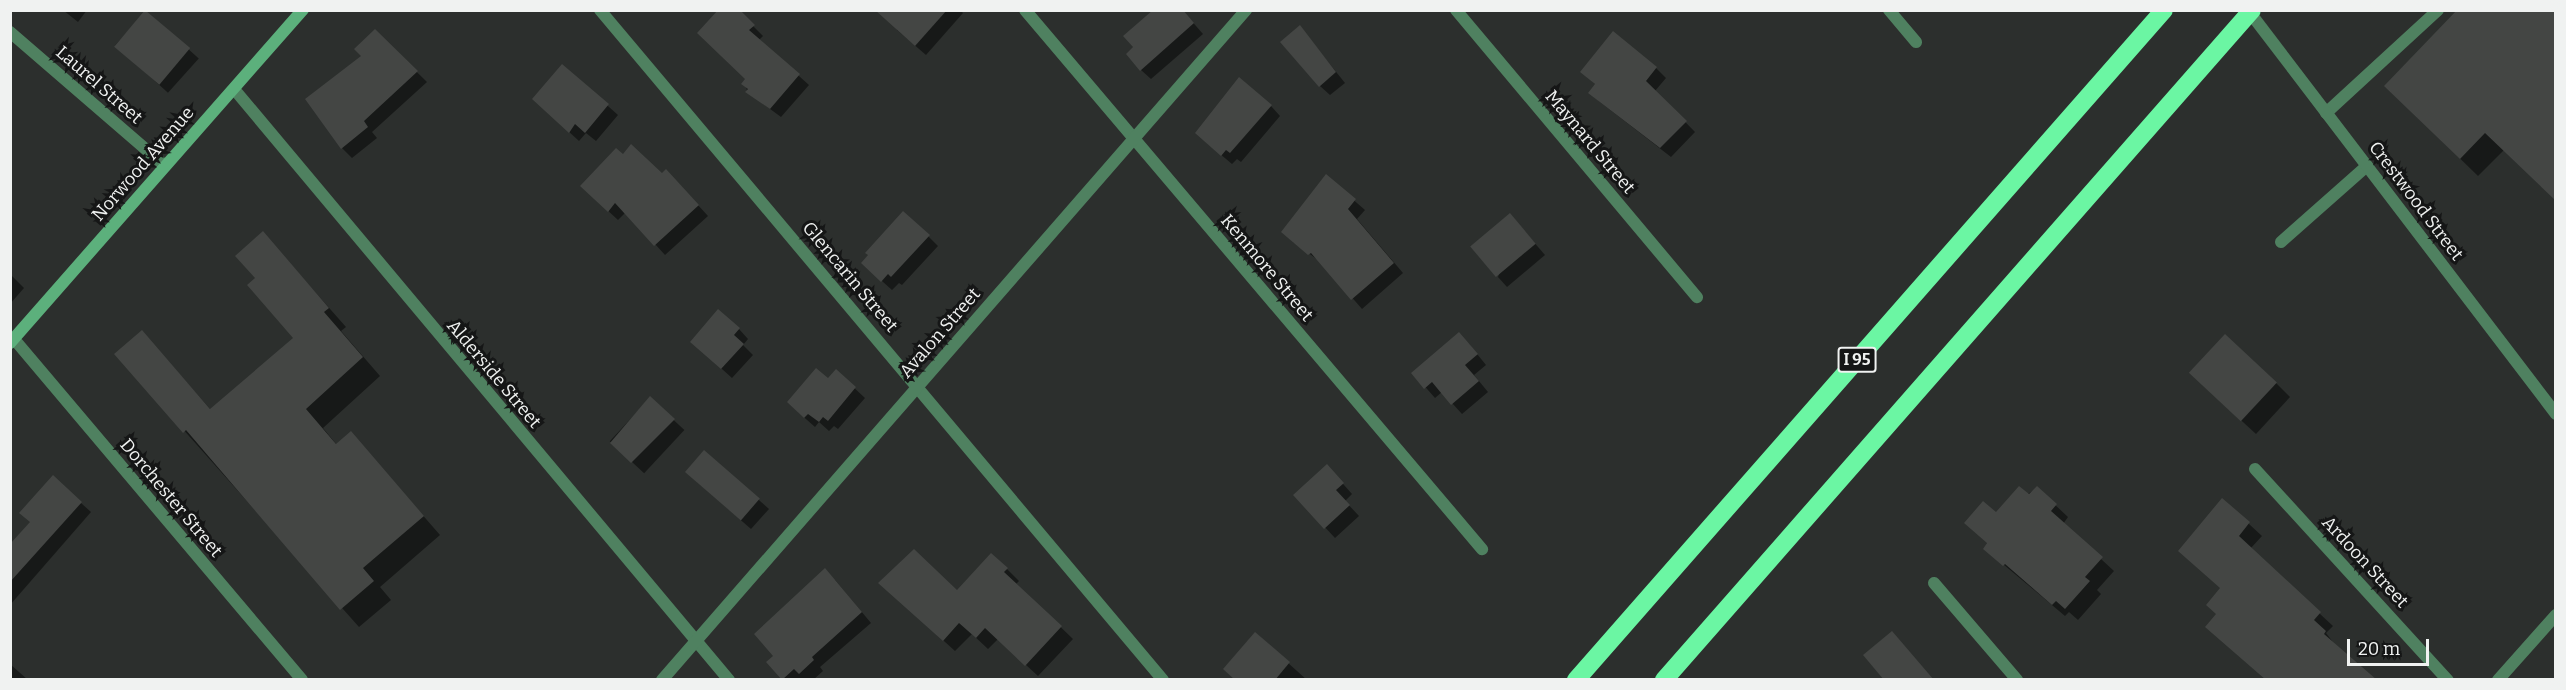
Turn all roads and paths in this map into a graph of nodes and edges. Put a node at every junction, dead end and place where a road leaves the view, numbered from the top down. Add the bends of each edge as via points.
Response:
1 (303, 10) edge
2 (600, 10) edge
3 (1025, 10) edge
4 (1246, 10) edge
5 (1456, 10) edge
6 (1889, 10) edge
7 (2164, 10) edge
8 (2250, 10) edge
9 (2438, 10) edge
10 (10, 32) edge
11 (1916, 42) dead end
12 (234, 88) junction
13 (2326, 113) junction
14 (1132, 138) junction
15 (165, 166) junction
16 (2367, 166) junction
17 (2281, 242) dead end
18 (1697, 297) dead end
19 (12, 341) edge
20 (920, 386) junction
21 (2556, 414) edge
22 (2255, 469) dead end
23 (1482, 549) dead end
24 (1934, 583) dead end
25 (2556, 615) edge
26 (696, 641) junction
27 (302, 680) edge
28 (662, 680) edge
29 (729, 680) edge
30 (1163, 680) edge
31 (1576, 680) edge
32 (1664, 680) edge
33 (2017, 680) edge
34 (2448, 680) edge
35 (2498, 680) edge

1 - 12 main road, Norwood Avenue
2 - 20 street, Glencarin Street
3 - 14 street, Kenmore Street
4 - 14 street, Avalon Street
5 - 18 street, Maynard Street
6 - 11 street
7 - 31 highway, I 95
8 - 13 street, Crestwood Street
8 - 32 highway
9 - 13 street
10 - 15 street, Laurel Street
12 - 15 main road, Norwood Avenue
12 - 26 street, Alderside Street
13 - 16 street, Crestwood Street
14 - 20 street, Avalon Street
14 - 23 street, Kenmore Street
15 - 19 main road, Norwood Avenue
16 - 17 street
16 - 21 street, Crestwood Street
19 - 27 street, Dorchester Street
20 - 26 street, Avalon Street
20 - 30 street, Glencarin Street
22 - 34 street, Ardoon Street
24 - 33 street
25 - 35 street
26 - 28 street, Avalon Street
26 - 29 street, Alderside Street

